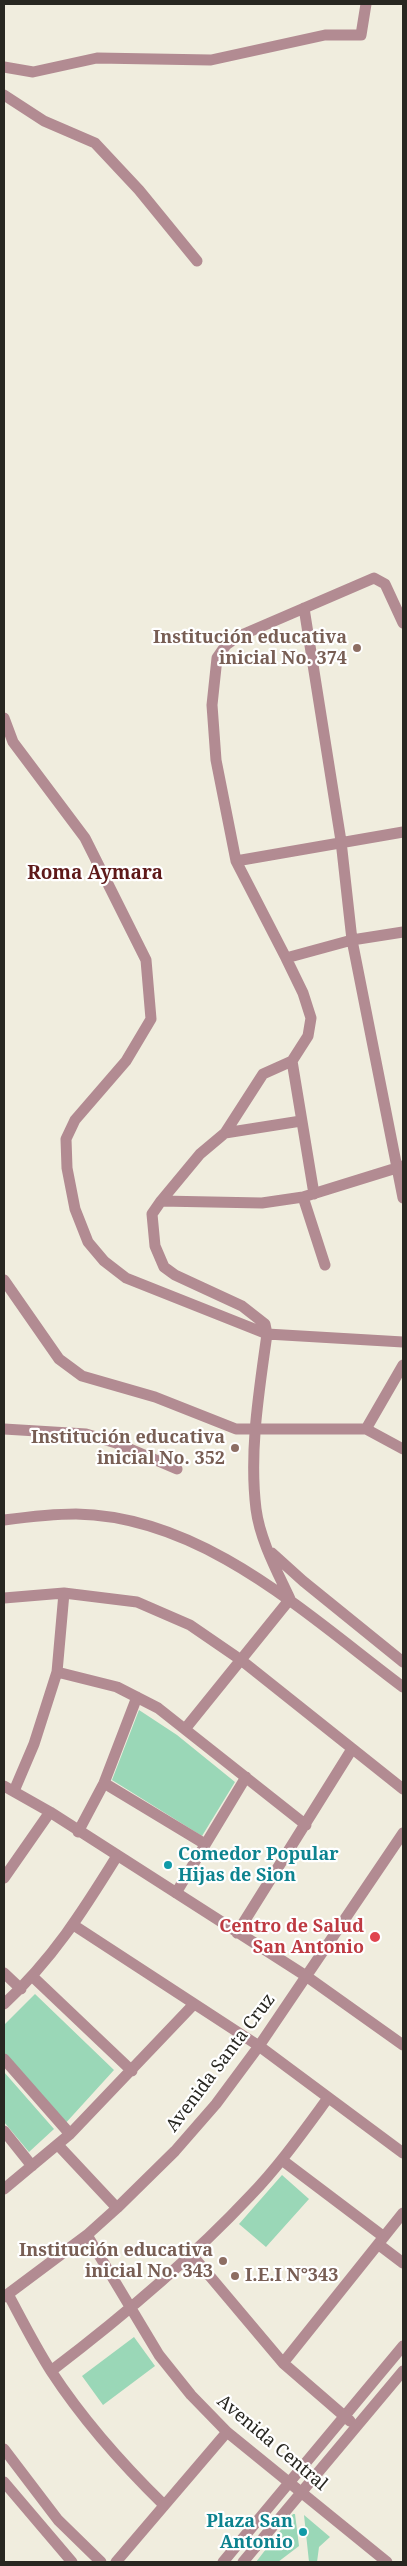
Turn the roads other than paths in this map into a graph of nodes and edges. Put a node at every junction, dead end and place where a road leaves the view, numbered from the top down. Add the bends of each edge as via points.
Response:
1 (366, 4) edge
2 (4, 67) edge
3 (4, 95) edge
4 (198, 261) dead end
5 (304, 608) junction
6 (403, 623) edge
7 (4, 718) edge
8 (403, 832) edge
9 (340, 841) junction
10 (236, 861) junction
11 (403, 932) edge
12 (352, 940) junction
13 (286, 958) junction
14 (292, 1061) junction
15 (301, 1121) junction
16 (225, 1132) junction
17 (400, 1167) edge
18 (309, 1196) junction
19 (403, 1198) edge
20 (162, 1200) junction
21 (325, 1265) dead end
22 (4, 1280) edge
23 (267, 1334) junction
24 (403, 1342) edge
25 (403, 1365) edge
26 (4, 1429) edge
27 (366, 1429) junction
28 (254, 1430) junction
29 (403, 1448) edge
30 (177, 1469) dead end
31 (4, 1520) edge
32 (267, 1548) junction
33 (64, 1593) junction
34 (4, 1598) edge
35 (290, 1599) junction
36 (241, 1660) junction
37 (403, 1662) edge
38 (57, 1672) junction
39 (403, 1687) edge
40 (137, 1697) junction
41 (184, 1729) junction
42 (352, 1749) junction
43 (246, 1777) junction
44 (104, 1783) junction
45 (9, 1789) edge
46 (403, 1789) edge
47 (50, 1812) junction
48 (306, 1825) junction
49 (78, 1832) junction
50 (403, 1833) edge
51 (205, 1844) junction
52 (117, 1856) junction
53 (4, 1878) edge
54 (176, 1893) junction
55 (74, 1926) junction
56 (237, 1933) junction
57 (4, 1973) edge
58 (32, 1976) junction
59 (306, 1976) junction
60 (21, 1989) junction
61 (4, 2004) edge
62 (194, 2004) junction
63 (403, 2045) edge
64 (259, 2046) junction
65 (4, 2059) edge
66 (132, 2071) junction
67 (328, 2098) junction
68 (4, 2131) edge
69 (70, 2134) junction
70 (58, 2145) junction
71 (403, 2153) edge
72 (282, 2160) junction
73 (32, 2166) junction
74 (4, 2189) edge
75 (117, 2208) junction
76 (403, 2213) edge
77 (87, 2235) junction
78 (381, 2240) junction
79 (192, 2255) junction
80 (403, 2263) edge
81 (6, 2296) edge
82 (130, 2310) junction
83 (403, 2346) edge
84 (392, 2360) junction
85 (283, 2363) junction
86 (51, 2371) junction
87 (403, 2371) edge
88 (369, 2387) junction
89 (381, 2398) junction
90 (345, 2417) junction
91 (357, 2426) junction
92 (227, 2432) junction
93 (4, 2449) edge
94 (290, 2481) junction
95 (4, 2482) edge
96 (302, 2490) junction
97 (14, 2495) junction
98 (4, 2503) edge
99 (164, 2505) junction
100 (72, 2562) edge
101 (100, 2562) edge
102 (116, 2562) edge
103 (223, 2562) edge
104 (243, 2562) edge
105 (388, 2562) edge

1 - 2 street via 361,35 325,35 211,60 96,58 33,72
3 - 4 street via 44,121 95,143
5 - 6 street via 374,578 385,584
5 - 9 street
5 - 10 street via 237,638 226,645 217,658 212,705 216,760
7 - 23 street via 13,742 85,838 146,960 151,1019 126,1061 74,1120 66,1139 67,1168 75,1209 88,1242 104,1261 126,1278
8 - 9 street
9 - 10 street
9 - 12 street
10 - 13 street
11 - 12 street
12 - 13 street
12 - 17 street
13 - 14 street via 311,1018 308,1036
14 - 15 street
14 - 16 street via 262,1074
15 - 16 street
15 - 18 street
16 - 20 street via 200,1154
17 - 18 street
17 - 19 street
18 - 20 street via 262,1203
18 - 21 street
20 - 23 street via 152,1214 155,1246 164,1267 242,1306 265,1324
22 - 28 street via 59,1359 82,1376 155,1397 236,1429
23 - 24 street
23 - 28 street
25 - 27 street
26 - 30 street via 86,1434
27 - 28 street
27 - 29 street
28 - 32 street via 256,1510
31 - 35 street via 77,1514 118,1519 169,1532 217,1554
32 - 35 street
32 - 37 street via 303,1582
33 - 34 street
33 - 36 street via 137,1602 190,1626
33 - 38 street
35 - 36 street
35 - 39 street
36 - 41 street
36 - 42 street
38 - 40 street via 117,1687
38 - 45 street via 34,1744
40 - 41 street via 158,1708
40 - 44 street
41 - 43 street
42 - 46 street
42 - 48 street
43 - 48 street
43 - 51 street
44 - 49 street
44 - 51 street
45 - 47 street
47 - 49 street
47 - 53 street
48 - 56 street
49 - 52 street
50 - 59 street, Avenida Santa Cruz
51 - 54 street
52 - 54 street
52 - 55 street
54 - 56 street
55 - 58 street
55 - 62 street
56 - 59 street
57 - 60 street
58 - 60 street
58 - 66 street
59 - 63 street
59 - 64 street, Avenida Santa Cruz
60 - 61 street
62 - 64 street
62 - 66 street
64 - 67 street
64 - 75 street, Avenida Santa Cruz via 216,2104 175,2151
65 - 69 street
66 - 69 street
67 - 71 street
67 - 72 street
68 - 73 street
69 - 70 street
70 - 73 street
70 - 75 street
72 - 78 street
72 - 79 street
73 - 74 street
75 - 77 street, Avenida Santa Cruz
76 - 78 street
77 - 81 street, Avenida Santa Cruz
77 - 82 street, Avenida Central
78 - 80 street
78 - 85 street
79 - 82 street
79 - 85 street
81 - 86 street
82 - 86 street
82 - 92 street, Avenida Central via 190,2395
83 - 84 street
84 - 87 street
84 - 88 street
85 - 90 street
86 - 99 street via 101,2439
87 - 89 street
88 - 89 street
88 - 90 street
89 - 91 street
90 - 91 street
90 - 94 street
91 - 96 street
92 - 94 street, Avenida Central
92 - 99 street
93 - 101 street via 58,2520
94 - 96 street, Avenida Central
94 - 103 street
95 - 97 street
96 - 104 street
96 - 105 street, Avenida Central
97 - 98 street
97 - 100 street
99 - 102 street

